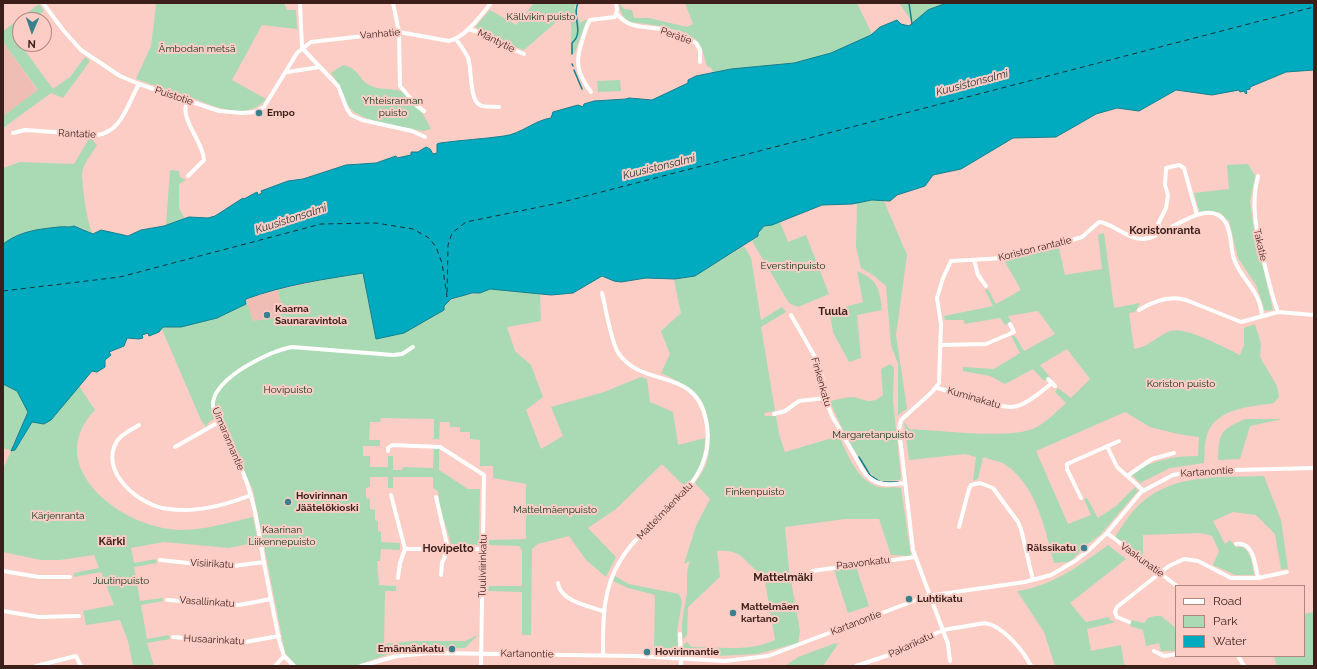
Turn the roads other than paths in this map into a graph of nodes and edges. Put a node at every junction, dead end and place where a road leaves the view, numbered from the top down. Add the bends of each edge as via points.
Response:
1 (44, 3) edge
2 (300, 3) edge
3 (393, 3) edge
4 (491, 3) edge
5 (616, 3) edge
6 (617, 14) junction
7 (468, 29) junction
8 (399, 32) junction
9 (456, 39) junction
10 (302, 48) junction
11 (524, 54) dead end
12 (700, 62) dead end
13 (320, 67) junction
14 (287, 72) junction
15 (138, 84) junction
16 (591, 92) dead end
17 (187, 101) junction
18 (498, 106) dead end
19 (424, 112) dead end
20 (13, 133) dead end
21 (424, 137) dead end
22 (188, 176) dead end
23 (1258, 176) dead end
24 (1197, 215) junction
25 (1163, 233) junction
26 (974, 260) junction
27 (986, 286) dead end
28 (602, 293) dead end
29 (1139, 310) dead end
30 (1278, 312) junction
31 (791, 315) dead end
32 (1314, 315) edge
33 (1262, 316) junction
34 (1010, 324) dead end
35 (941, 344) junction
36 (413, 348) dead end
37 (1048, 379) dead end
38 (936, 388) junction
39 (825, 398) junction
40 (774, 414) dead end
41 (219, 422) junction
42 (139, 425) dead end
43 (1119, 441) dead end
44 (1107, 446) junction
45 (175, 447) dead end
46 (388, 452) dead end
47 (1174, 452) dead end
48 (1314, 468) edge
49 (1127, 476) junction
50 (905, 483) junction
51 (1144, 491) junction
52 (251, 495) junction
53 (391, 495) dead end
54 (436, 497) dead end
55 (1081, 498) dead end
56 (959, 527) dead end
57 (1107, 533) junction
58 (1236, 544) dead end
59 (405, 549) junction
60 (448, 549) junction
61 (483, 550) junction
62 (915, 557) junction
63 (160, 560) dead end
64 (264, 562) junction
65 (3, 571) edge
66 (812, 571) dead end
67 (1287, 572) dead end
68 (1160, 573) junction
69 (441, 575) dead end
70 (70, 577) dead end
71 (398, 578) dead end
72 (1258, 578) junction
73 (1033, 580) junction
74 (558, 583) dead end
75 (1176, 585) edge
76 (931, 596) junction
77 (271, 599) junction
78 (167, 600) dead end
79 (3, 611) edge
80 (603, 611) junction
81 (79, 616) dead end
82 (1128, 622) dead end
83 (943, 630) junction
84 (680, 634) dead end
85 (279, 636) junction
86 (173, 637) dead end
87 (1154, 650) dead end
88 (1175, 654) edge
89 (482, 655) junction
90 (602, 655) junction
91 (284, 656) junction
92 (1239, 657) edge
93 (681, 659) junction
94 (950, 661) dead end
95 (36, 666) edge
96 (81, 666) edge
97 (274, 666) edge
98 (294, 666) edge
99 (361, 666) edge
100 (481, 666) edge
101 (681, 666) edge
102 (856, 666) edge
103 (1031, 666) edge
104 (1244, 666) edge

1 - 15 street, Puistotie via 81,50
2 - 10 street
3 - 8 street
4 - 7 street
5 - 6 street
6 - 12 street, Perätie via 629,25 666,30 696,43 700,50
6 - 16 street via 612,18 590,20 587,24 578,56 578,68
7 - 9 street
7 - 11 street, Mäntytie via 485,34
8 - 9 street, Vanhatie via 449,41
8 - 10 street, Vanhatie via 317,41
8 - 19 street via 400,86
9 - 18 street via 468,57 476,102 483,106
10 - 13 street
10 - 14 street, Puistotie
13 - 14 street
13 - 21 street via 338,86 351,114 362,120 412,131
14 - 17 street, Puistotie via 264,107 255,112 231,113
15 - 17 street, Puistotie
15 - 20 street, Rantatie via 119,122 105,134 25,130
17 - 22 street via 186,116 204,160
23 - 30 street, Takatie via 1254,215
24 - 25 street, Koriston rantatie via 1185,219
24 - 25 street via 1184,168 1179,165 1166,168 1165,185 1168,195 1166,208 1158,224
24 - 33 street, Koriston rantatie via 1216,215 1226,224 1234,261 1253,288
25 - 26 street, Koriston rantatie via 1152,238 1137,239 1098,222 1082,237 1004,258
26 - 27 street via 978,275
26 - 35 street, Koriston rantatie via 951,261 943,278 937,298 941,318
28 - 80 street, Mattelmäenkatu via 615,345 620,355 636,370 664,377 695,395 703,410 708,440 705,458 694,482 631,546 620,561 608,586
29 - 33 street via 1158,301 1177,298 1191,301 1237,322 1247,322
30 - 32 street
30 - 33 street
31 - 39 street, Finkenkatu via 816,357
34 - 35 street via 1014,332 986,344
35 - 38 street, Koriston rantatie via 941,375
36 - 41 street, Uimarannantie via 402,354 393,355 292,347 282,349 250,363 228,380 213,403
37 - 38 street, Kuminakatu via 1054,385 1023,405 1012,408
38 - 50 street via 904,416 899,424
39 - 40 street via 799,401 788,410
39 - 50 street, Finkenkatu via 836,426 867,477 882,485
41 - 45 street
41 - 52 street, Uimarannantie via 244,474
42 - 52 street via 120,438 112,456 114,469 119,478 141,498 159,507 179,509 227,504
43 - 44 street
44 - 49 street via 1114,463
44 - 55 street via 1067,464
46 - 61 street, Tuuliviirinkatu via 392,445 437,446 484,475
47 - 49 street via 1152,459
48 - 51 street, Kartanontie via 1184,472 1164,478
49 - 51 street
50 - 62 street
51 - 57 street, Kartanontie via 1128,506
52 - 64 street, Uimarannantie
53 - 59 street
54 - 60 street
56 - 73 street via 971,485 980,483 990,486 1020,526
57 - 68 street, Vaakunatie
57 - 73 street, Kartanontie via 1075,561 1051,575
58 - 72 street via 1244,544 1250,548
59 - 60 street
59 - 71 street
60 - 61 street
60 - 69 street via 442,563
61 - 89 street, Tuuliviirinkatu
62 - 66 street, Paavonkatu
62 - 76 street
63 - 64 street, Visiirikatu via 225,567
64 - 77 street, Uimarannantie
65 - 70 street via 39,577
67 - 72 street
68 - 72 street via 1175,563 1188,559 1231,578
68 - 75 street, Vaakunatie
68 - 82 street via 1117,607 1117,617
73 - 76 street, Kartanontie
74 - 80 street via 563,593 576,603
76 - 83 street
76 - 93 street, Kartanontie via 768,656 725,661
77 - 78 street, Vasallinkatu via 239,605
77 - 85 street, Uimarannantie
79 - 81 street via 39,617
80 - 90 street, Mattelmäenkatu
83 - 94 street
83 - 102 street, Pakarikatu via 898,652
83 - 103 street, Pakarikatu via 988,624 1016,644
84 - 93 street
85 - 86 street, Husaarinkatu via 240,643
85 - 91 street, Uimarannantie
87 - 88 street via 1164,656
89 - 90 street, Kartanontie
89 - 99 street, Kartanontie via 397,656
89 - 100 street
90 - 93 street, Kartanontie
91 - 97 street
91 - 98 street
92 - 104 street
93 - 101 street
95 - 96 street via 76,656

